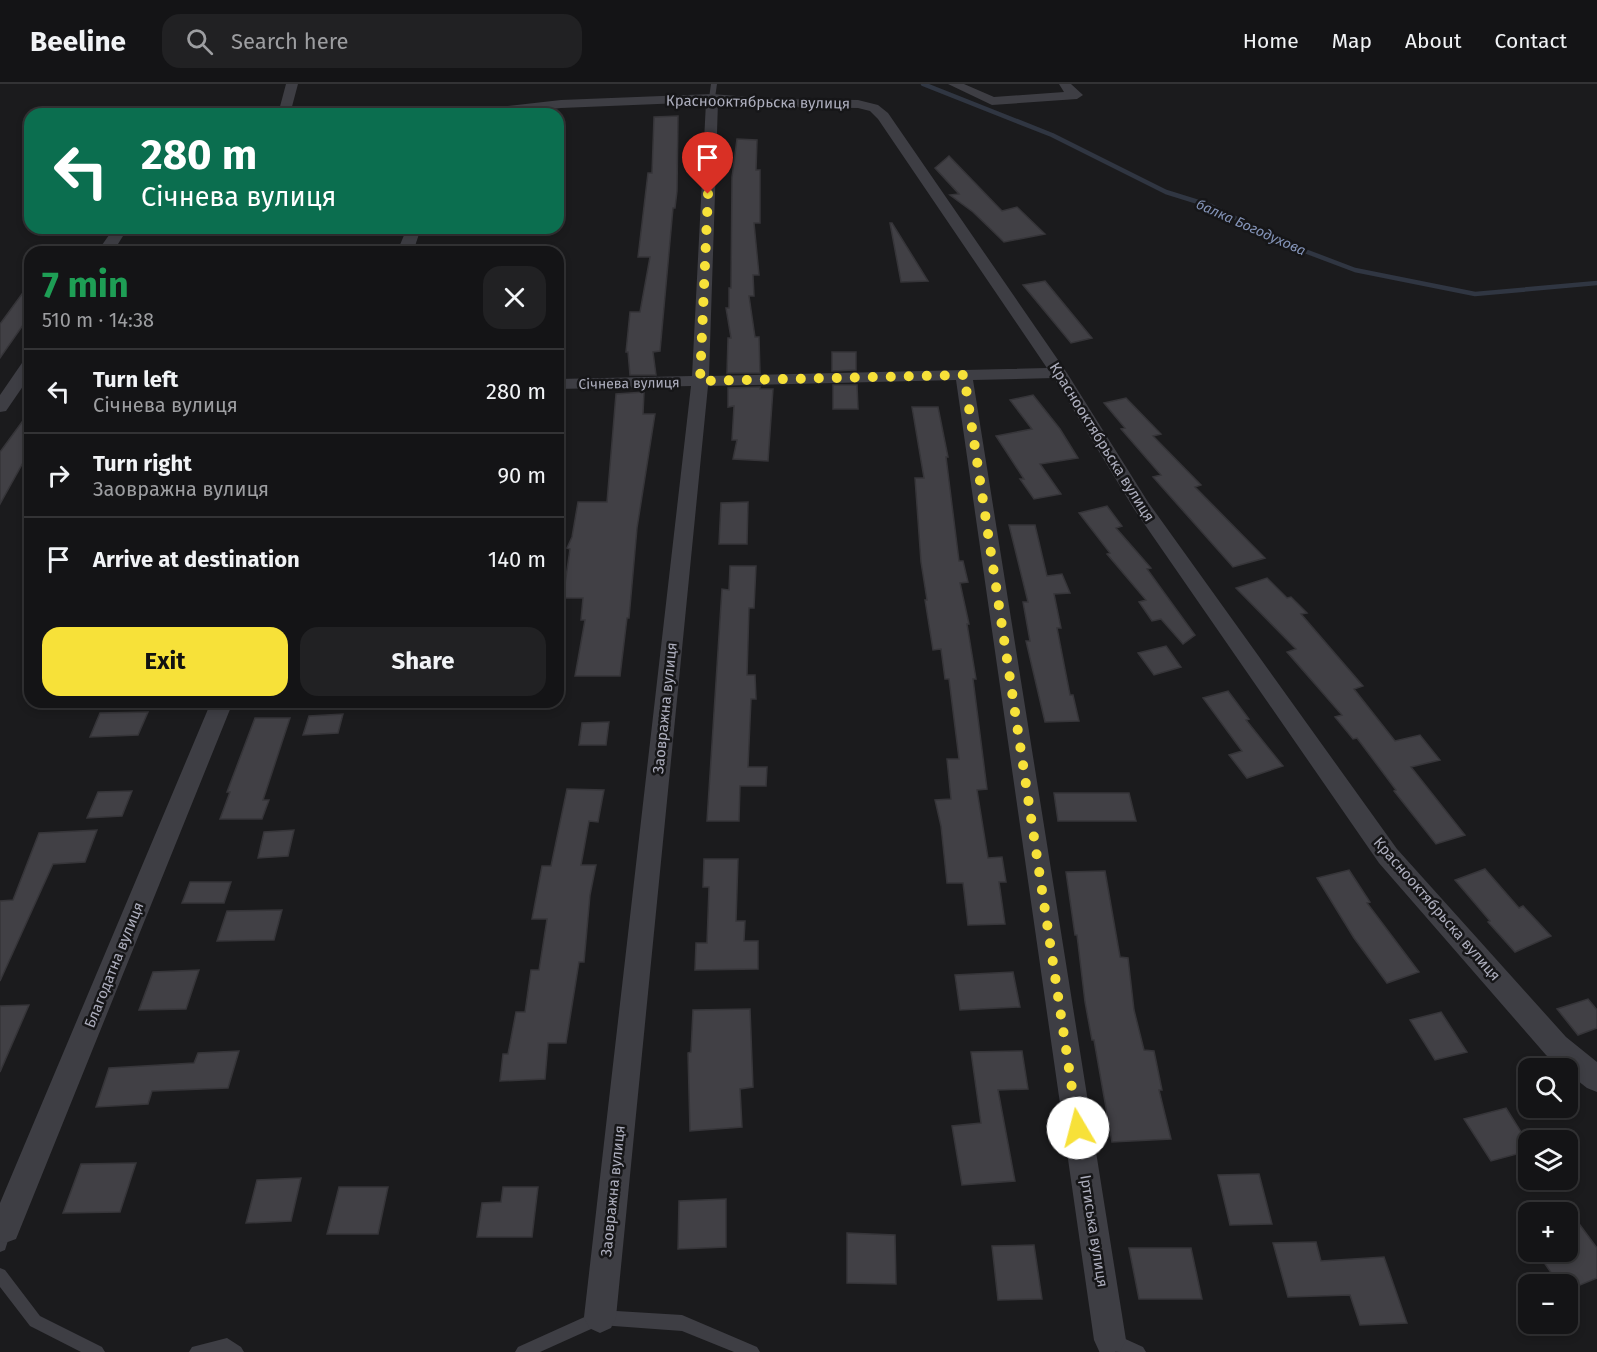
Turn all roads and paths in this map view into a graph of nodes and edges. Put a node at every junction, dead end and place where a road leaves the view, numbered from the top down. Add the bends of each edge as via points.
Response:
1 (292, 84) edge
2 (954, 84) edge
3 (1067, 87) edge
4 (713, 91) edge
5 (286, 108) edge
6 (525, 108) edge
7 (24, 373) edge
8 (1059, 373) junction
9 (964, 375) junction
10 (700, 381) junction
11 (564, 384) edge
12 (14, 389) edge
13 (0, 407) edge
14 (220, 708) edge
15 (1597, 1079) edge
16 (2, 1236) edge
17 (0, 1275) edge
18 (600, 1317) junction
19 (1108, 1346) edge
20 (97, 1352) edge
21 (197, 1352) edge
22 (236, 1352) edge
23 (524, 1352) edge
24 (752, 1352) edge
25 (1138, 1352) edge

1 - 5 street
2 - 3 street via 992,101 1077,96
4 - 6 street, Краснооктябрьска вулиця
4 - 8 street, Краснооктябрьска вулиця via 774,103 858,104 874,108
4 - 10 street, Заовражна вулиця
7 - 12 street
8 - 9 street, Січнева вулиця
8 - 15 street, Краснооктябрьска вулиця via 1141,505 1388,856 1556,1046
9 - 10 street, Січнева вулиця
9 - 19 street, Іртиська вулиця
10 - 11 street, Січнева вулиця
10 - 18 street, Заовражна вулиця
12 - 13 street
14 - 16 street, Благодатна вулиця
17 - 20 lane via 35,1321
18 - 23 lane
18 - 24 lane via 682,1323
19 - 25 lane
21 - 22 lane via 227,1346

